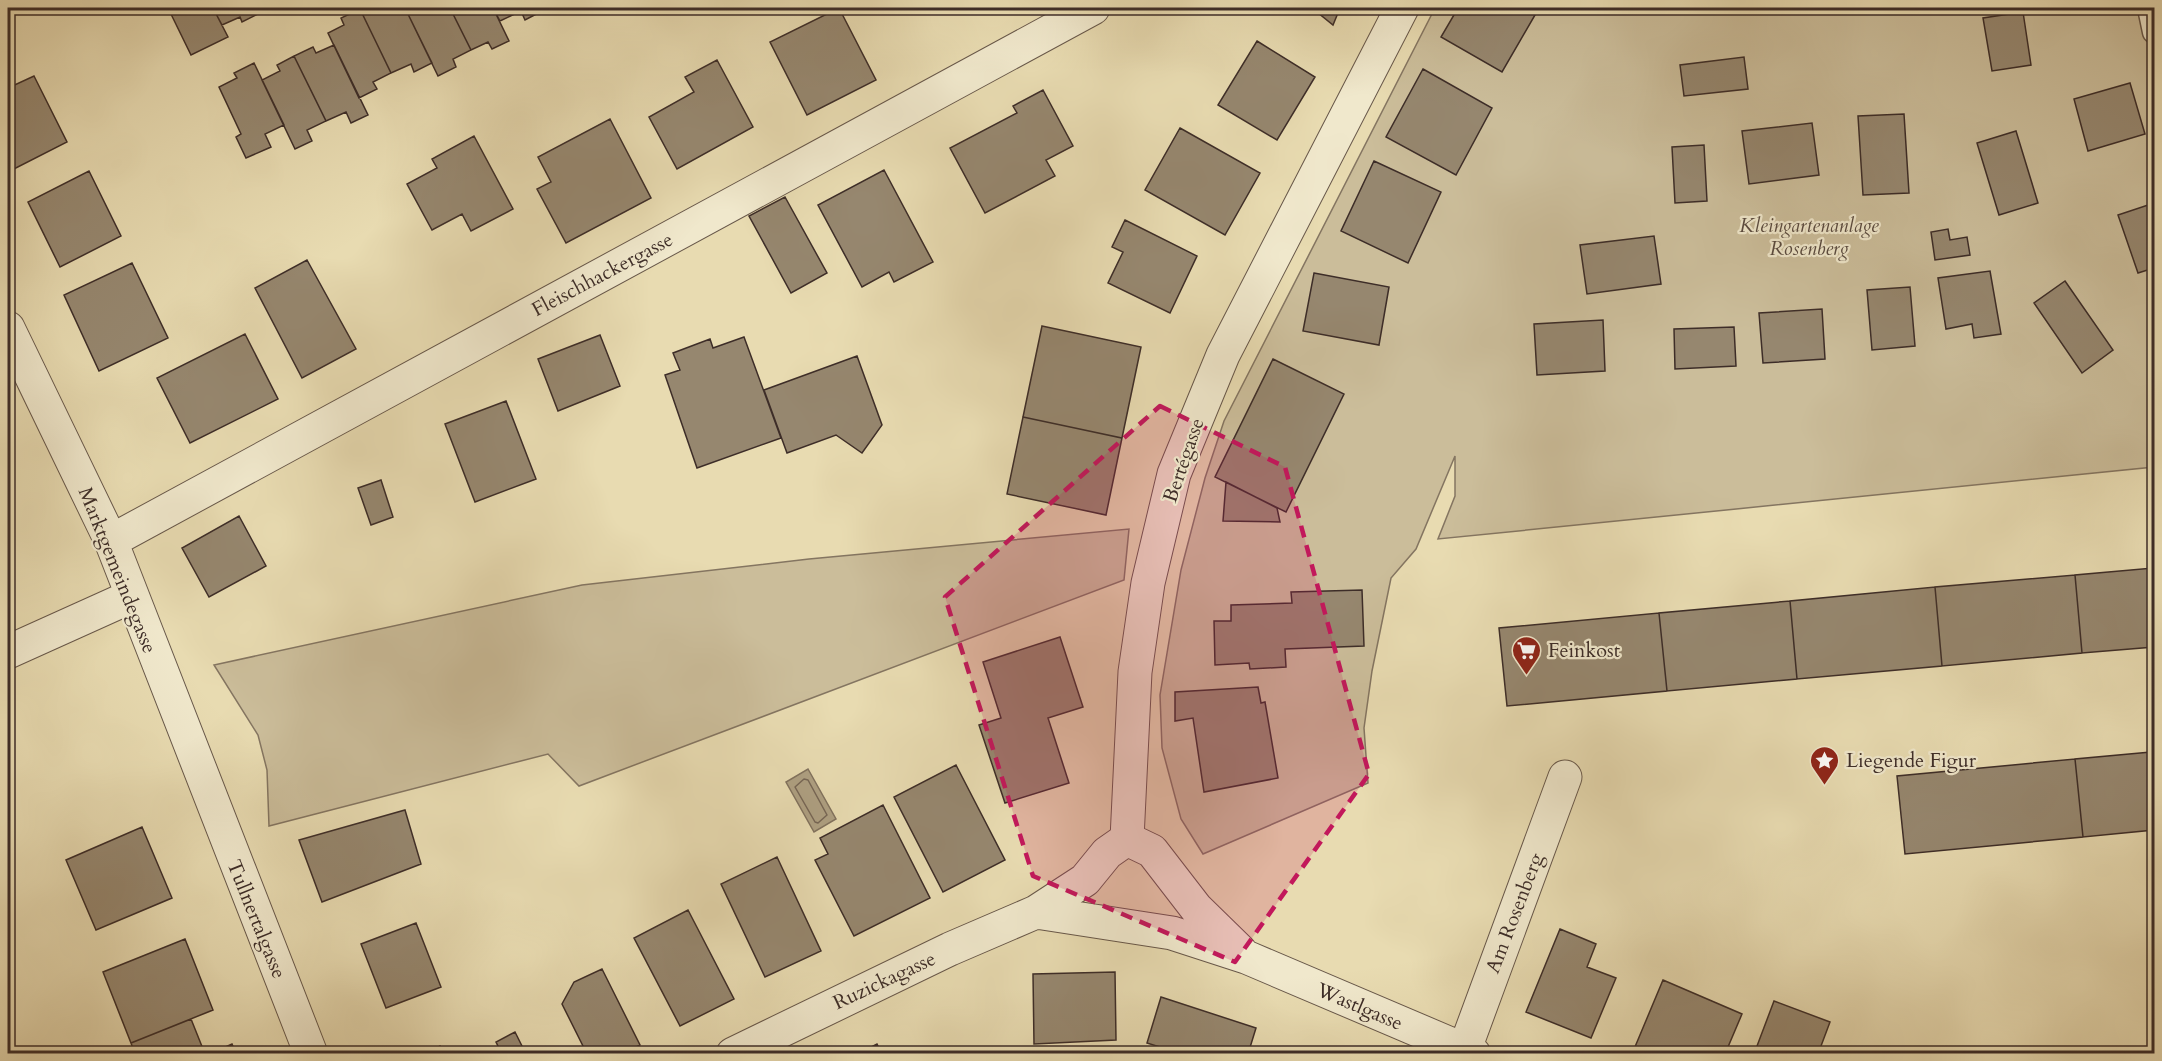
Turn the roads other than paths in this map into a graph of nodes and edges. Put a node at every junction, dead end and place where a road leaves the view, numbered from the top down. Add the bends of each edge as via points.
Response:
1 (1093, 8) edge
2 (1402, 8) edge
3 (2149, 8) edge
4 (2154, 32) edge
5 (8, 328) edge
6 (111, 541) junction
7 (130, 597) junction
8 (8, 652) edge
9 (1565, 777) dead end
10 (204, 784) joint
11 (1127, 839) junction
12 (1036, 912) junction
13 (1246, 957) junction
14 (773, 1044) edge
15 (1467, 1052) edge
16 (311, 1053) edge
17 (733, 1053) edge

1 - 6 street, Fleischhackergasse
2 - 11 street, Bertégasse via 1223,355 1174,474 1148,583 1135,672
3 - 4 lane
5 - 6 street, Marktgemeindegasse
6 - 7 street, Marktgemeindegasse
7 - 8 street
7 - 10 street, Marktgemeindegasse
9 - 15 street, Am Rosenberg
10 - 16 street, Tullnertalgasse
11 - 12 street via 1107,853 1085,880
11 - 13 street, Wastlgasse via 1152,851 1196,908
12 - 13 street, Wastlgasse via 1172,933
12 - 14 street, Ruzickagasse via 950,949
13 - 15 street, Wastlgasse
14 - 17 street, Ruzickagasse

